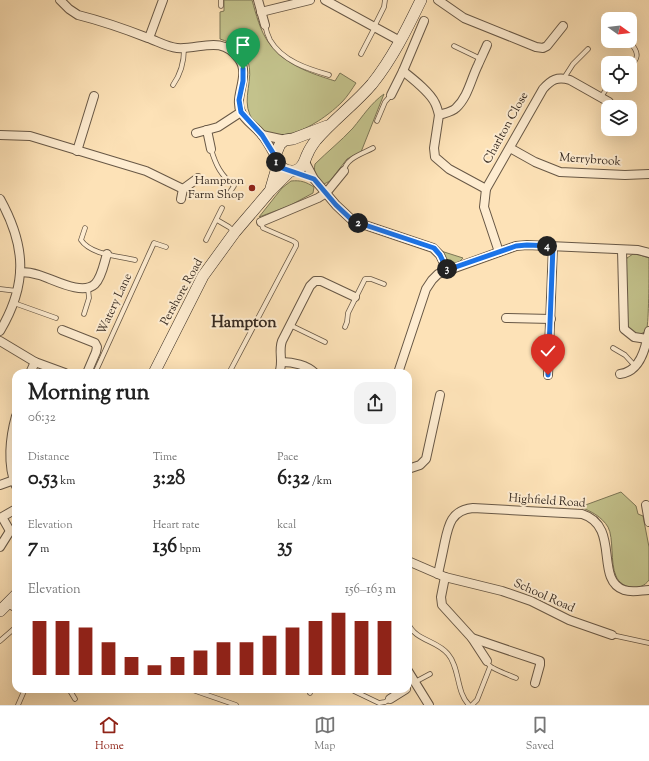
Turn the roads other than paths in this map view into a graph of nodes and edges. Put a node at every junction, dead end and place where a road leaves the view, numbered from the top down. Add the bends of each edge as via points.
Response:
1 (60, 0) edge
2 (163, 0) edge
3 (221, 0) edge
4 (258, 0) edge
5 (310, 0) edge
6 (325, 0) edge
7 (385, 0) edge
8 (421, 0) edge
9 (438, 0) edge
10 (221, 6) dead end
11 (261, 12) junction
12 (424, 21) dead end
13 (264, 25) joint
14 (563, 26) dead end
15 (374, 27) junction
16 (149, 38) junction
17 (400, 41) junction
18 (487, 45) dead end
19 (454, 46) dead end
20 (184, 48) junction
21 (634, 48) edge
22 (588, 49) dead end
23 (361, 54) dead end
24 (637, 58) edge
25 (481, 59) junction
26 (403, 71) junction
27 (329, 76) dead end
28 (564, 78) junction
29 (173, 85) dead end
30 (604, 92) edge
31 (391, 95) joint
32 (94, 96) dead end
33 (601, 97) junction
34 (605, 100) edge
35 (241, 112) junction
36 (439, 115) junction
37 (377, 121) dead end
38 (328, 126) junction
39 (208, 130) junction
40 (196, 133) dead end
41 (0, 135) edge
42 (262, 135) junction
43 (289, 140) junction
44 (373, 148) dead end
45 (510, 148) junction
46 (211, 149) joint
47 (77, 151) junction
48 (306, 158) junction
49 (276, 159) junction
50 (291, 171) junction
51 (344, 171) joint
52 (649, 174) edge
53 (198, 178) dead end
54 (314, 179) junction
55 (183, 189) junction
56 (486, 189) junction
57 (270, 191) junction
58 (230, 192) dead end
59 (326, 193) junction
60 (0, 199) edge
61 (181, 199) dead end
62 (222, 208) dead end
63 (217, 220) junction
64 (261, 222) joint
65 (85, 228) dead end
66 (235, 232) junction
67 (206, 240) dead end
68 (553, 246) junction
69 (166, 247) dead end
70 (622, 250) junction
71 (499, 252) junction
72 (107, 254) junction
73 (649, 254) edge
74 (135, 260) dead end
75 (447, 270) junction
76 (20, 272) junction
77 (384, 284) dead end
78 (88, 288) junction
79 (0, 289) edge
80 (18, 291) junction
81 (355, 297) junction
82 (14, 303) junction
83 (84, 314) dead end
84 (56, 318) dead end
85 (506, 318) dead end
86 (551, 319) junction
87 (290, 325) junction
88 (345, 327) dead end
89 (62, 330) dead end
90 (0, 331) edge
91 (649, 331) edge
92 (647, 339) junction
93 (0, 341) edge
94 (325, 342) dead end
95 (613, 348) dead end
96 (35, 362) junction
97 (282, 362) junction
98 (635, 366) junction
99 (32, 369) edge
100 (54, 369) edge
101 (89, 369) edge
102 (97, 369) edge
103 (156, 369) edge
104 (231, 369) edge
105 (280, 369) edge
106 (308, 369) edge
107 (399, 369) edge
108 (620, 374) dead end
109 (548, 375) dead end
110 (440, 395) dead end
111 (12, 435) edge
112 (12, 459) edge
113 (412, 468) edge
114 (12, 483) edge
115 (0, 484) edge
116 (646, 505) dead end
117 (12, 511) edge
118 (649, 522) edge
119 (0, 547) edge
120 (412, 563) edge
121 (442, 576) junction
122 (649, 589) edge
123 (412, 629) edge
124 (12, 630) edge
125 (612, 635) joint
126 (472, 638) junction
127 (0, 641) edge
128 (649, 643) edge
129 (488, 664) junction
130 (430, 674) dead end
131 (516, 678) dead end
132 (535, 683) dead end
133 (412, 685) edge
134 (412, 687) edge
135 (23, 693) edge
136 (71, 693) edge
137 (202, 693) edge
138 (358, 693) edge
139 (400, 693) edge
140 (75, 699) dead end
141 (390, 699) joint
142 (18, 705) edge
143 (236, 705) edge
144 (429, 705) edge
145 (469, 705) edge
146 (472, 705) edge

1 - 16 street via 78,15
2 - 16 street
3 - 10 lane
4 - 11 street
5 - 11 street
6 - 15 street
7 - 15 lane
8 - 17 main road, Pershore Road
9 - 14 street via 464,18 536,47 548,46
11 - 13 street
12 - 26 street
13 - 27 lane via 270,41 285,56 306,68
15 - 17 street
15 - 23 lane
16 - 20 street via 174,48
17 - 38 main road, Pershore Road via 373,82
18 - 25 street
19 - 25 lane
20 - 29 lane via 178,77
20 - 35 street via 215,44 232,50 243,69 239,100
21 - 24 lane
22 - 28 lane
25 - 36 street via 458,107
26 - 31 street
26 - 36 street via 432,98
28 - 33 street
28 - 45 street, Charlton Close via 550,80 543,89
30 - 33 lane
31 - 37 lane
32 - 47 street
33 - 34 street
35 - 39 street via 218,127
35 - 42 street
36 - 56 street via 435,157 449,169
38 - 43 main road, Pershore Road
38 - 48 main road, Pershore Road
39 - 40 street
39 - 46 street
41 - 47 street via 30,136
42 - 43 street
42 - 49 street
43 - 48 main road via 302,144
43 - 49 main road, Pershore Road via 277,148
44 - 51 lane via 351,160 345,165
45 - 52 street, Merrybrook via 560,172
45 - 56 street, Charlton Close
46 - 58 lane via 216,165 234,186
47 - 55 street via 146,171
48 - 50 main road, Pershore Road via 298,169
48 - 54 street
49 - 50 main road via 282,168
49 - 57 main road, Pershore Road via 276,171
50 - 54 street
50 - 57 main road, Pershore Road
51 - 59 street
53 - 55 street
54 - 59 street
55 - 61 street
56 - 71 street, Charlton Close via 484,207
57 - 66 main road, Pershore Road
59 - 64 street
59 - 75 street via 353,221 434,248
60 - 76 street via 17,235
62 - 63 lane
63 - 66 lane
63 - 67 lane
64 - 104 lane via 263,228 293,241 296,246
65 - 72 lane via 81,240 85,247
66 - 103 main road, Pershore Road via 203,276
68 - 70 street
68 - 71 street via 516,246
68 - 86 street
69 - 102 lane, Watery Lane via 154,243
70 - 73 street via 638,250
70 - 92 street via 624,329 634,337
71 - 75 street
72 - 74 lane
72 - 78 street via 100,276 95,284
75 - 107 street via 438,274 426,289
76 - 78 street via 39,274 77,288
76 - 80 street
77 - 81 lane via 365,279
78 - 83 lane via 90,298
79 - 80 lane
80 - 82 street
81 - 87 street via 321,281 315,281
81 - 88 lane
82 - 84 lane
82 - 90 street
85 - 86 street
86 - 109 street
87 - 94 lane
87 - 97 street via 279,349
89 - 101 street via 95,343 97,347
91 - 92 street
92 - 98 street via 643,357
93 - 96 street
95 - 98 lane via 620,351
96 - 99 street
96 - 100 street
97 - 105 street
97 - 106 street via 302,365
98 - 108 street
110 - 113 street via 426,459
111 - 112 street
114 - 115 street
116 - 118 street
117 - 119 street via 2,517 10,531
120 - 121 street, School Road
121 - 122 street, Highfield Road via 450,523 465,509 582,514 592,518 600,526 613,582 624,590
121 - 125 street, School Road via 531,601 569,620
121 - 126 street, Highfield Road via 442,605
123 - 145 lane via 416,635 442,647 452,658 463,696
124 - 127 lane
125 - 128 lane, School Road
126 - 129 street, Highfield Road
126 - 132 street via 540,661
129 - 131 lane
129 - 146 lane via 477,700
130 - 133 lane
134 - 144 street
135 - 142 lane
136 - 140 lane
137 - 143 lane
138 - 141 lane via 379,703
139 - 141 street

